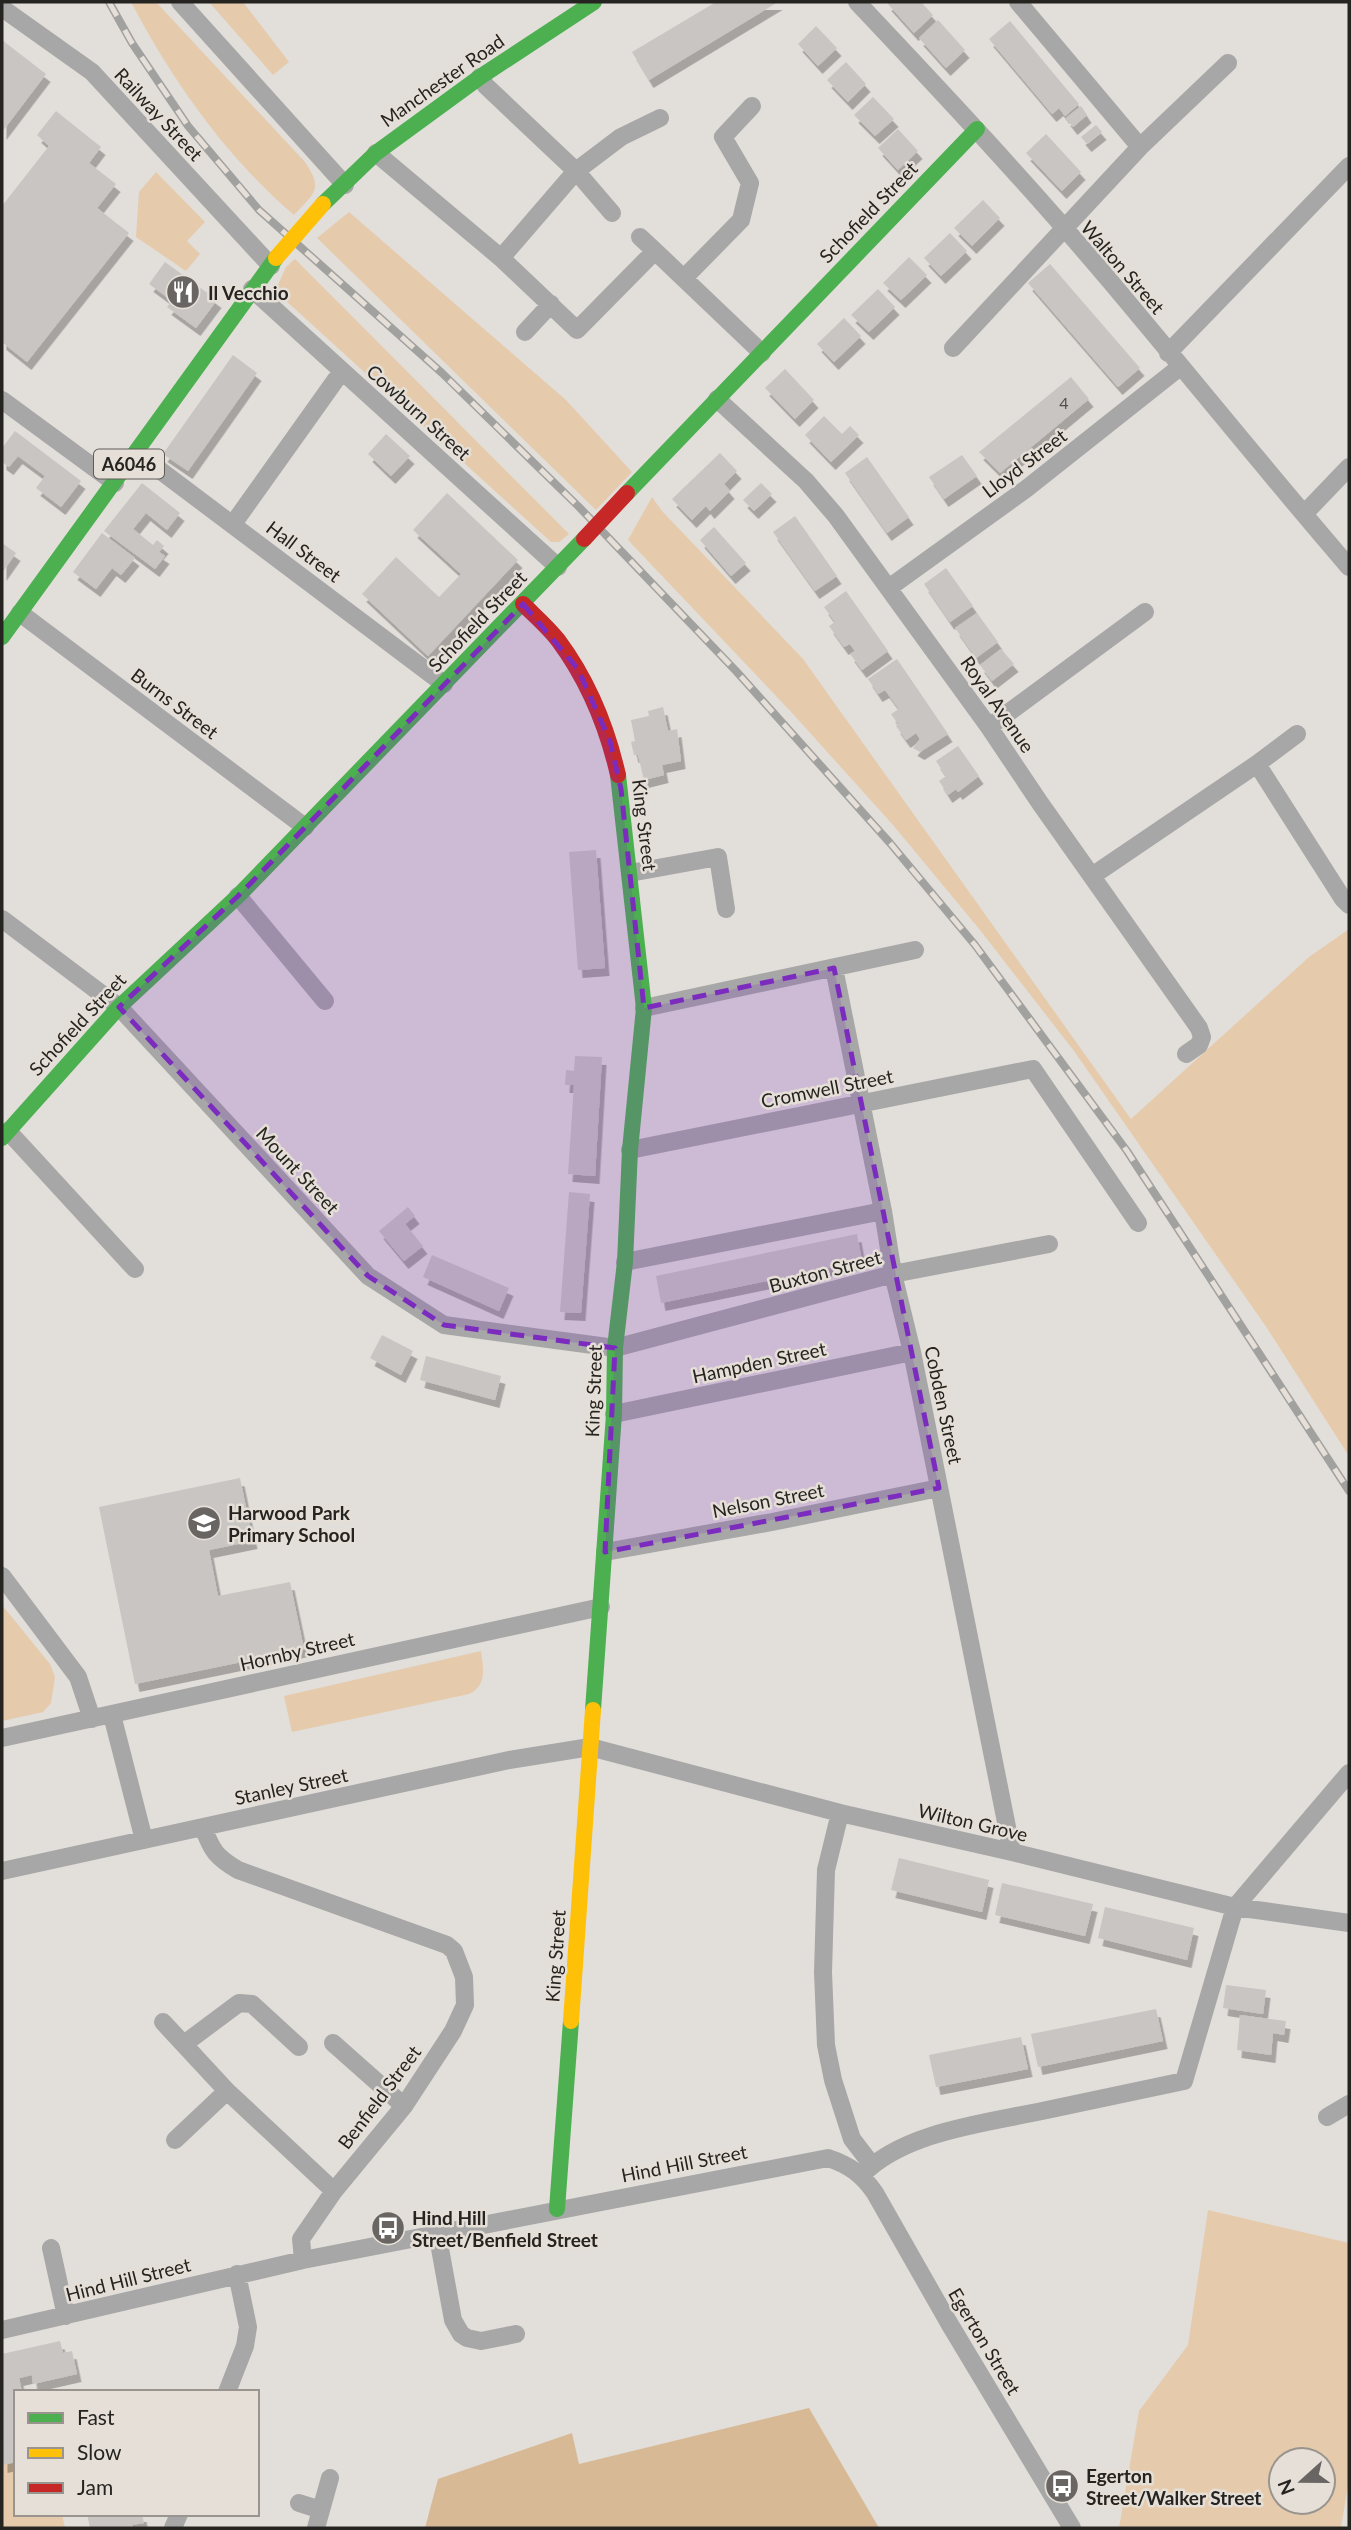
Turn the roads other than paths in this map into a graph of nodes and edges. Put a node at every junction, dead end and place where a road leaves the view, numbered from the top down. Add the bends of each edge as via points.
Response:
1 (180, 2) edge
2 (594, 2) edge
3 (857, 2) edge
4 (1018, 2) edge
5 (2, 8) edge
6 (1228, 62) dead end
7 (480, 77) junction
8 (752, 106) dead end
9 (660, 118) dead end
10 (977, 129) junction
11 (1140, 147) junction
12 (376, 153) junction
13 (1349, 166) edge
14 (576, 171) junction
15 (345, 185) junction
16 (612, 213) dead end
17 (1063, 229) junction
18 (640, 237) dead end
19 (655, 251) junction
20 (501, 258) junction
21 (274, 262) junction
22 (684, 278) junction
23 (252, 289) junction
24 (551, 304) junction
25 (525, 332) dead end
26 (953, 348) dead end
27 (762, 353) junction
28 (1168, 353) junction
29 (1180, 367) junction
30 (342, 370) junction
31 (717, 399) junction
32 (2, 400) edge
33 (137, 453) junction
34 (1349, 467) edge
35 (115, 483) junction
36 (1304, 514) junction
37 (233, 524) junction
38 (1349, 566) edge
39 (558, 567) junction
40 (890, 587) junction
41 (523, 604) junction
42 (1145, 612) dead end
43 (20, 613) junction
44 (2, 637) edge
45 (444, 684) junction
46 (989, 727) junction
47 (1297, 734) dead end
48 (1257, 764) junction
49 (305, 827) junction
50 (630, 873) junction
51 (1092, 876) junction
52 (238, 896) junction
53 (1349, 905) edge
54 (726, 909) dead end
55 (2, 919) edge
56 (915, 950) dead end
57 (834, 968) junction
58 (325, 1001) dead end
59 (119, 1007) junction
60 (644, 1008) junction
61 (1186, 1054) dead end
62 (862, 1102) junction
63 (5, 1135) edge
64 (630, 1150) junction
65 (883, 1211) junction
66 (1138, 1223) dead end
67 (1049, 1244) dead end
68 (625, 1262) junction
69 (135, 1269) dead end
70 (893, 1274) junction
71 (615, 1348) junction
72 (912, 1352) junction
73 (614, 1414) junction
74 (939, 1488) junction
75 (605, 1552) junction
76 (2, 1576) edge
77 (601, 1606) junction
78 (112, 1715) junction
79 (92, 1719) junction
80 (2, 1738) edge
81 (590, 1747) junction
82 (1349, 1773) edge
83 (840, 1813) junction
84 (203, 1827) junction
85 (144, 1840) junction
86 (1012, 1852) junction
87 (2, 1871) edge
88 (1235, 1907) junction
89 (1349, 1923) edge
90 (163, 2022) dead end
91 (333, 2043) dead end
92 (184, 2044) junction
93 (299, 2048) dead end
94 (227, 2091) junction
95 (1349, 2104) edge
96 (404, 2106) junction
97 (1327, 2117) dead end
98 (175, 2140) dead end
99 (867, 2170) junction
100 (334, 2190) junction
101 (557, 2209) junction
102 (437, 2232) junction
103 (51, 2248) dead end
104 (303, 2260) junction
105 (237, 2274) junction
106 (66, 2316) junction
107 (2, 2330) edge
108 (516, 2334) dead end
109 (228, 2390) edge
110 (330, 2478) dead end
111 (299, 2504) dead end
112 (321, 2510) junction
113 (316, 2528) edge
114 (1072, 2528) edge

1 - 15 street
2 - 7 street, Manchester Road / A6046
3 - 10 street, Walton Street
4 - 11 street
5 - 21 street, Railway Street via 92,72
6 - 11 street
7 - 12 street, Manchester Road / A6046
7 - 14 street
8 - 22 street via 723,137 750,183 741,220
9 - 14 street via 621,137
10 - 17 street, Walton Street
10 - 27 street, Schofield Street
11 - 17 street
12 - 15 street, Manchester Road / A6046
12 - 20 street
13 - 28 street
14 - 16 street
14 - 20 street
15 - 21 street, Manchester Road / A6046, bridge
17 - 26 street
17 - 28 street, Walton Street
18 - 19 street
19 - 22 street
19 - 24 street via 577,330
20 - 24 street
21 - 23 street, A6046
22 - 27 street
23 - 30 street, Cowburn Street
23 - 33 street, A6046
24 - 25 street
27 - 31 street, Schofield Street
28 - 29 street, Walton Street
29 - 36 street, Walton Street
29 - 40 street, Lloyd Street via 1026,489
30 - 37 street
30 - 39 street, Cowburn Street
31 - 39 street, Schofield Street, bridge
31 - 40 street, Royal Avenue via 806,481
32 - 35 street
33 - 35 street, A6046
33 - 37 street, Hall Street
34 - 36 street
35 - 43 street, A6046
36 - 38 street, Walton Street
37 - 45 street, Hall Street
39 - 41 street, Schofield Street
40 - 46 street, Royal Avenue
41 - 45 street, Schofield Street
41 - 50 street, King Street via 556,637 578,669 610,741 621,789
42 - 46 street
43 - 44 street, A6046
43 - 49 street, Burns Street
45 - 49 street, Schofield Street
46 - 51 street, Royal Avenue
47 - 48 street
48 - 51 street
48 - 53 street
49 - 52 street, Schofield Street
50 - 54 street via 718,858
50 - 60 street, King Street
51 - 61 street, Royal Avenue via 1199,1028 1199,1045
52 - 58 street
52 - 59 street, Schofield Street
55 - 59 street, Mount Street
56 - 57 street
57 - 60 street
57 - 62 street, Cobden Street
59 - 63 street, Schofield Street
59 - 71 street, Mount Street via 368,1276 444,1325
60 - 64 street, King Street
62 - 64 street, Cromwell Street
62 - 65 street, Cobden Street
62 - 66 street, Cromwell Street via 1032,1069
63 - 69 street
64 - 68 street, King Street
65 - 68 street
65 - 70 street, Cobden Street
67 - 70 street, Buxton Street
68 - 71 street, King Street
70 - 71 street, Buxton Street
70 - 72 street, Cobden Street
71 - 73 street, King Street
72 - 73 street, Hampden Street
72 - 74 street, Cobden Street
73 - 75 street, King Street
74 - 75 street, Nelson Street
74 - 86 street, Cobden Street
75 - 77 street, King Street
76 - 79 street via 78,1677
77 - 78 street, Hornby Street
77 - 81 street, King Street
78 - 79 street, Hornby Street
78 - 85 street
79 - 80 street, Hornby Street
81 - 83 street, Wilton Grove
81 - 84 street, Stanley Street via 509,1760
81 - 101 street, King Street
82 - 88 street
83 - 86 street, Wilton Grove
83 - 99 street, Egerton Street via 827,1870 826,2045 832,2080
84 - 85 street, Stanley Street
84 - 96 street, Benfield Street via 212,1850 238,1870 431,1938 454,1951 464,1977 465,2005
85 - 87 street, Stanley Street
86 - 88 street, Wilton Grove
88 - 89 street, Wilton Grove
88 - 99 street via 1184,2081 960,2128 902,2147
90 - 92 street
91 - 96 street
92 - 93 street via 239,2003 252,2004
92 - 94 street
94 - 98 street
94 - 100 street
95 - 97 street
96 - 100 street, Benfield Street
99 - 101 street, Hind Hill Street via 828,2158
99 - 114 street, Egerton Street via 875,2193 949,2323
100 - 104 street, Benfield Street via 301,2239
101 - 102 street, Hind Hill Street
102 - 104 street, Hind Hill Street
102 - 108 street via 453,2320 461,2334 481,2341
103 - 106 street
104 - 105 street, Hind Hill Street
105 - 106 street, Hind Hill Street
105 - 109 street via 248,2327
106 - 107 street, Hind Hill Street
110 - 112 street
111 - 112 street
112 - 113 street

